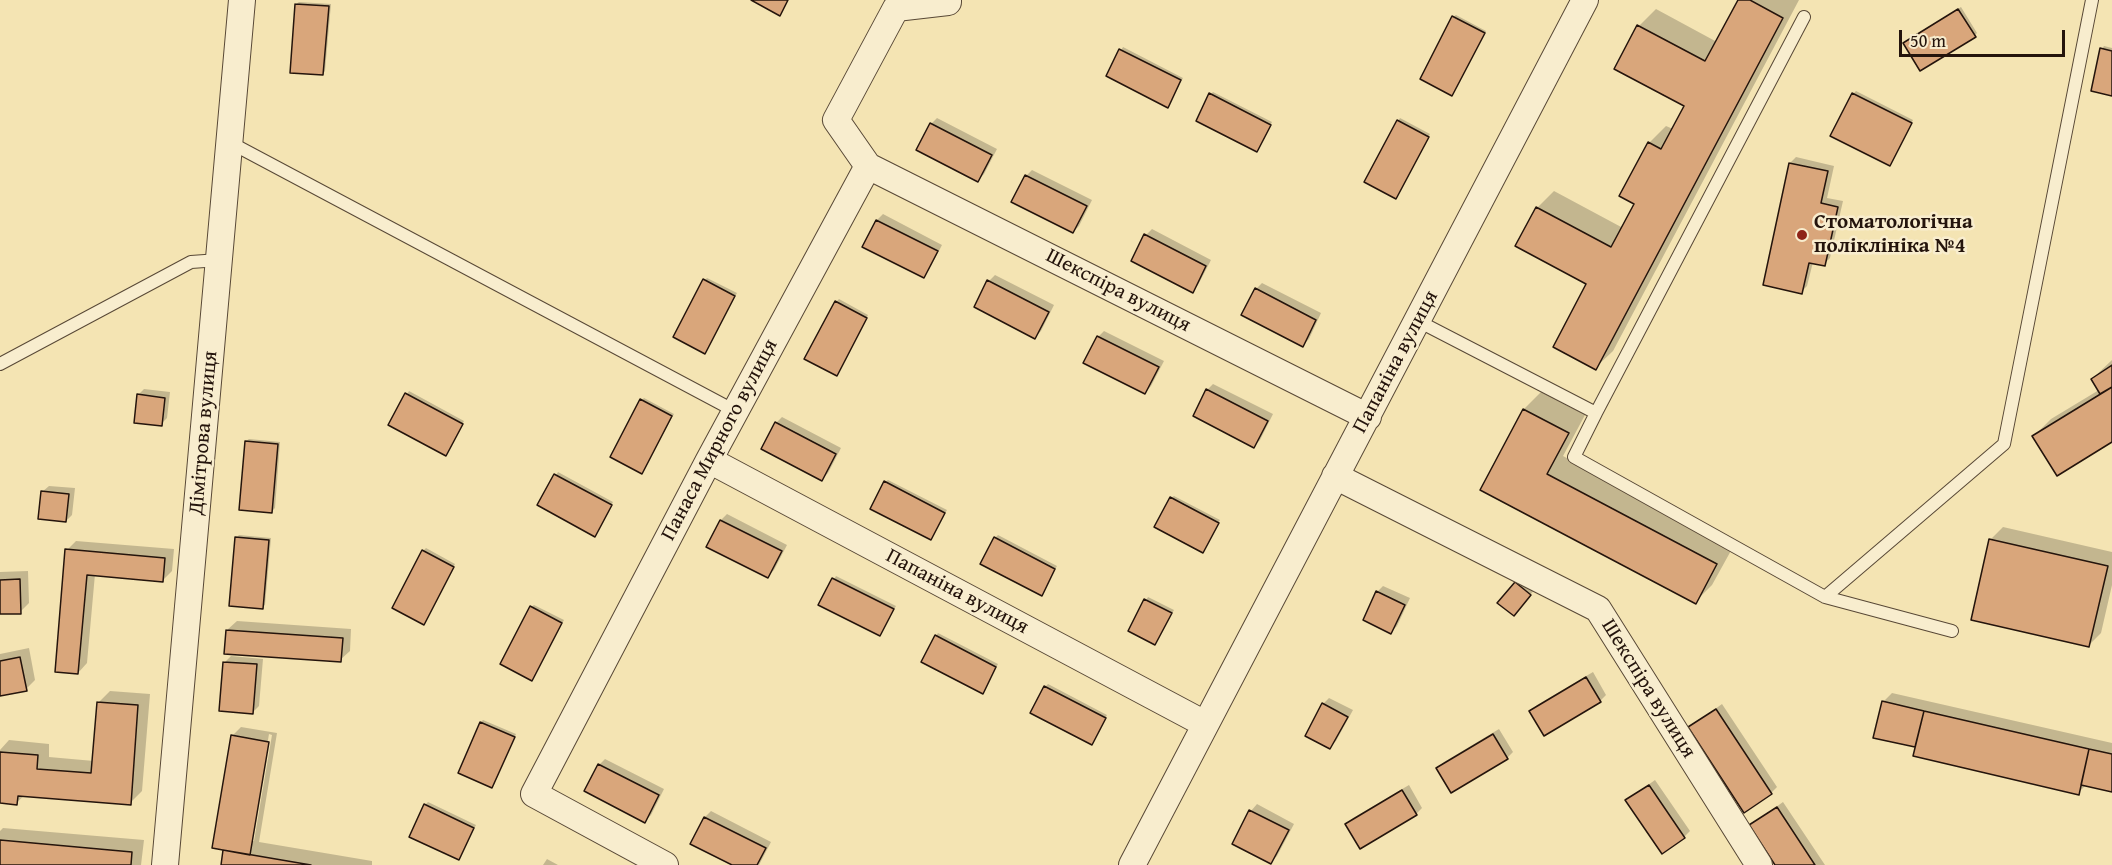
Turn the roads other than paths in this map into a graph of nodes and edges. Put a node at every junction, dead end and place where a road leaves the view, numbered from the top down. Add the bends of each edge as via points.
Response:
1 (242, 0) edge
2 (948, 0) edge
3 (1585, 0) edge
4 (2092, 0) edge
5 (1804, 17) dead end
6 (230, 142) junction
7 (868, 166) junction
8 (219, 260) junction
9 (1418, 321) junction
10 (0, 364) edge
11 (735, 411) junction
12 (1596, 413) junction
13 (1368, 417) junction
14 (709, 460) junction
15 (1335, 476) junction
16 (1825, 597) junction
17 (1952, 631) dead end
18 (1205, 724) junction
19 (165, 865) edge
20 (664, 865) edge
21 (1131, 865) edge
22 (1759, 865) edge

1 - 6 street, Дімітрова вулиця
2 - 7 street via 892,6 836,120
3 - 9 street, Папаніна вулиця
4 - 16 lane via 2004,444
5 - 12 lane
6 - 8 street, Дімітрова вулиця
6 - 11 lane
7 - 11 street, Панаса Мирного вулиця
7 - 13 street, Шекспіра вулиця
8 - 10 lane via 191,262
8 - 19 street, Дімітрова вулиця
9 - 12 lane
9 - 13 street, Папаніна вулиця
11 - 14 street, Панаса Мирного вулиця
12 - 16 lane via 1574,457
13 - 15 street, Папаніна вулиця
14 - 18 street, Папаніна вулиця
14 - 20 street, Панаса Мирного вулиця via 534,794
15 - 18 street, Папаніна вулиця
15 - 22 street, Шекспіра вулиця via 1598,609
16 - 17 lane
18 - 21 street, Папаніна вулиця

